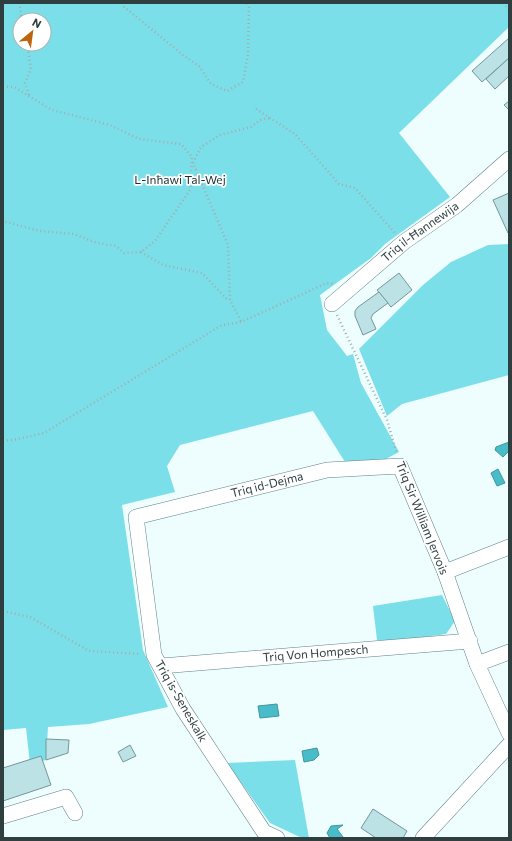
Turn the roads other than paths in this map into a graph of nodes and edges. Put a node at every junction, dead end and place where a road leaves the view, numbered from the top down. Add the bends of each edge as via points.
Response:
1 (509, 159) edge
2 (332, 304) road end
3 (400, 466) joint
4 (136, 517) joint
5 (509, 547) edge
6 (445, 572) junction
7 (470, 641) junction
8 (509, 652) edge
9 (158, 660) junction
10 (477, 664) junction
11 (509, 733) edge
12 (507, 754) edge
13 (75, 813) dead end
14 (3, 816) edge
15 (267, 836) edge
16 (423, 838) edge

1 - 2 street, Triq il-Ħannewija via 457,205 404,242
3 - 4 street, Triq id-Dejma via 327,470
3 - 6 street, Triq Sir William Jervois
4 - 9 street, Triq is-Seneskalk
5 - 6 street
6 - 7 street, Triq Sir William Jervois
7 - 9 street, Triq Von Hompesch
7 - 10 street, Triq Sir William Jervois
8 - 10 street
9 - 15 street, Triq is-Seneskalk via 183,708
10 - 11 street, Triq Sir William Jervois
12 - 16 street
13 - 14 street via 66,797

